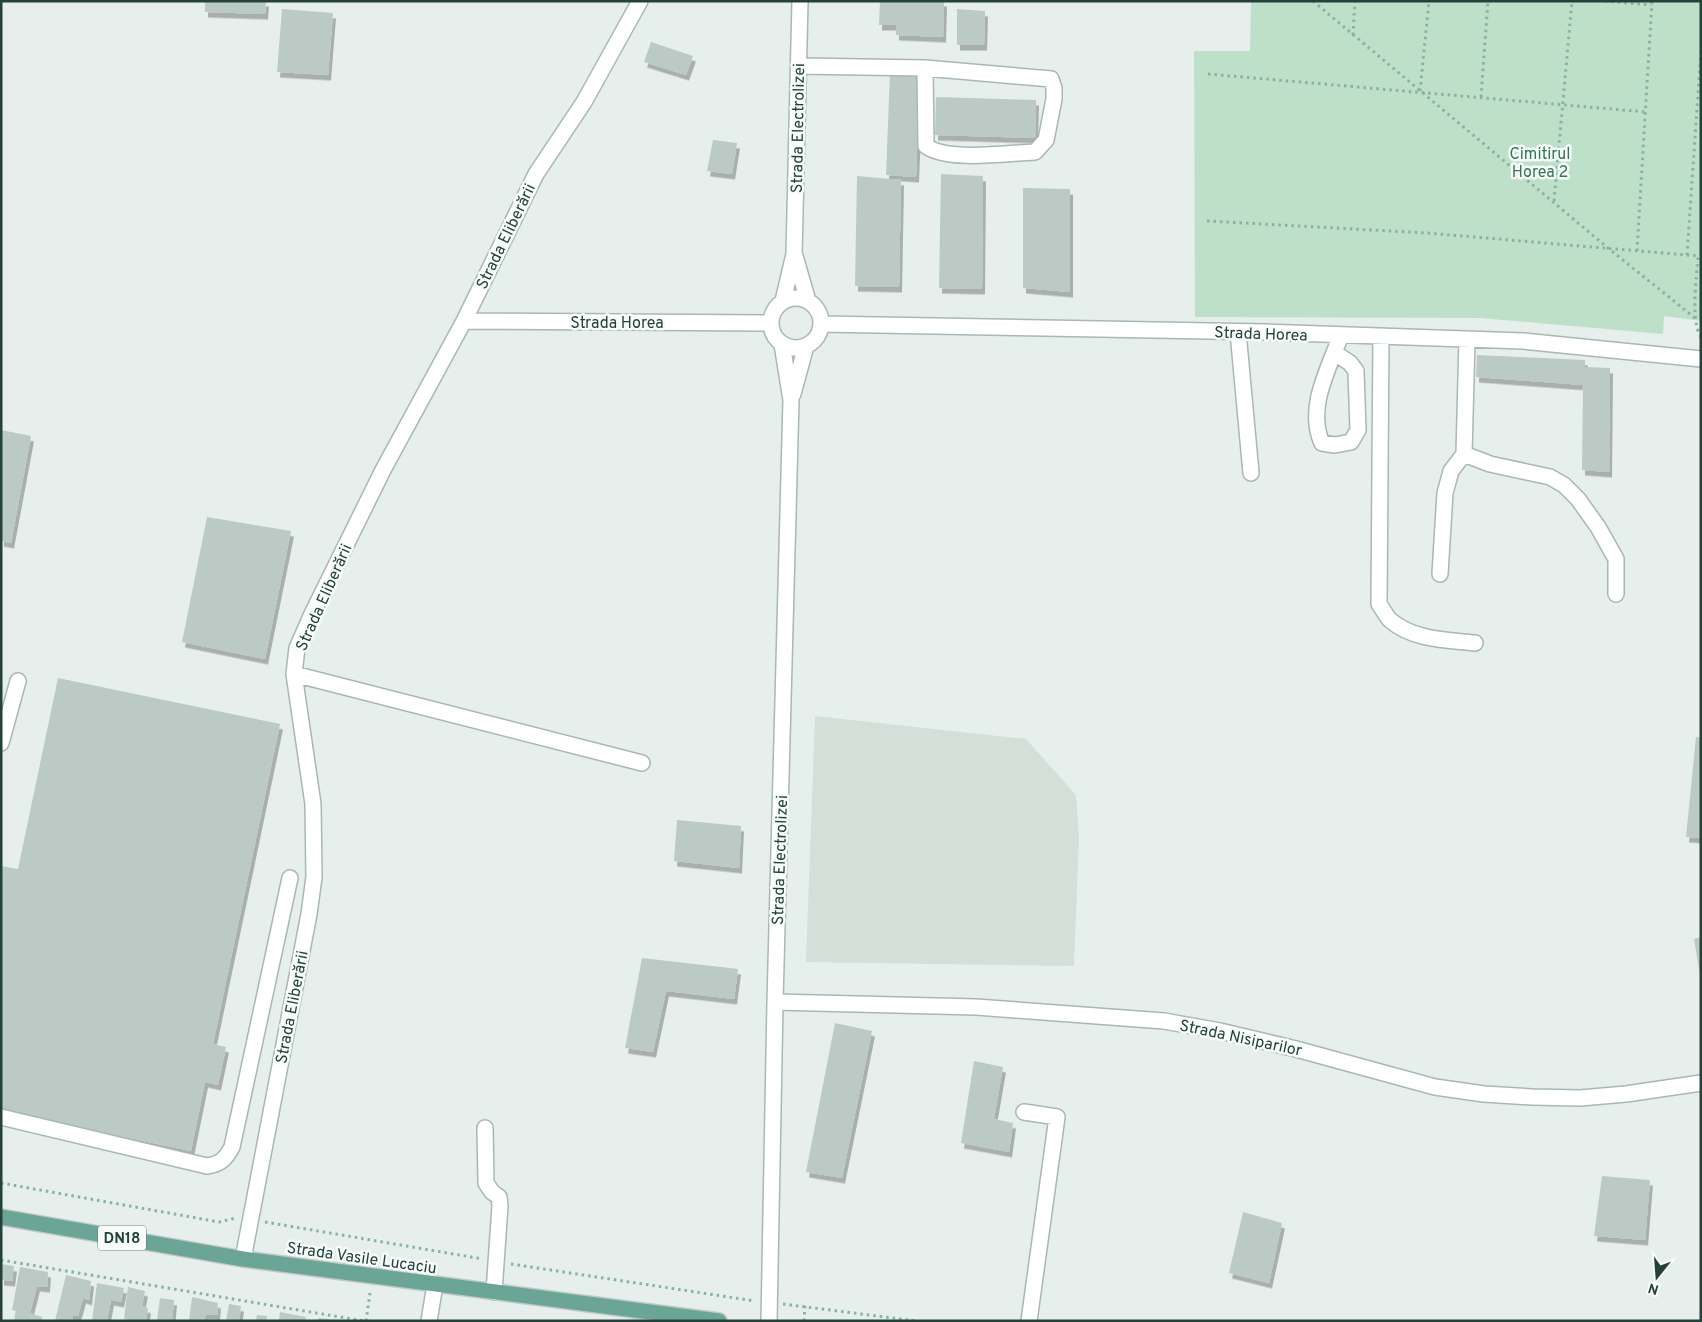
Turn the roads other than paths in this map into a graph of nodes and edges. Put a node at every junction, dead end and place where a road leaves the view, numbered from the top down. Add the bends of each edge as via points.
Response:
1 (640, 1) edge
2 (800, 1) edge
3 (799, 66) junction
4 (925, 68) junction
5 (794, 254) junction
6 (783, 301) junction
7 (808, 301) junction
8 (464, 321) junction
9 (770, 323) junction
10 (821, 324) junction
11 (1238, 332) junction
12 (1341, 335) junction
13 (1381, 336) junction
14 (1467, 340) junction
15 (782, 344) junction
16 (806, 346) junction
17 (1335, 353) junction
18 (1701, 359) edge
19 (792, 400) junction
20 (1464, 454) junction
21 (1251, 473) dead end
22 (1440, 574) dead end
23 (1616, 594) dead end
24 (1475, 643) dead end
25 (294, 674) junction
26 (18, 681) dead end
27 (1, 744) edge
28 (642, 763) dead end
29 (290, 878) dead end
30 (775, 1002) junction
31 (1701, 1083) edge
32 (1024, 1112) dead end
33 (1, 1117) edge
34 (485, 1128) dead end
35 (1, 1217) edge
36 (243, 1259) junction
37 (435, 1285) junction
38 (494, 1292) junction
39 (429, 1321) edge
40 (719, 1321) edge
41 (769, 1321) edge
42 (1029, 1321) edge

1 - 8 street, Strada Eliberării via 584,102 536,174
2 - 3 street, Strada Electrolizei
3 - 4 street
3 - 5 street, Strada Electrolizei
4 - 4 street via 926,146 931,149 951,155 1035,152 1046,140 1054,99 1051,79
5 - 6 street, Strada Electrolizei
5 - 7 street, Strada Electrolizei
6 - 7 street via 793,298
6 - 9 street via 774,310
7 - 10 street via 818,311
8 - 9 street, Strada Horea
8 - 25 street, Strada Eliberării via 383,470 312,614 297,648
9 - 15 street
10 - 11 street, Strada Horea
10 - 16 street via 816,337
11 - 12 street, Strada Horea
11 - 21 street
12 - 13 street, Strada Horea
12 - 17 street
13 - 14 street, Strada Horea
13 - 24 street via 1379,604 1389,619 1406,630 1424,637
14 - 18 street, Strada Horea via 1523,342
14 - 20 street
15 - 16 street via 790,348
15 - 19 street, Strada Electrolizei
16 - 19 street, Strada Electrolizei
17 - 17 street via 1317,404 1317,432 1322,443 1334,446 1351,442 1358,430 1356,372 1350,363
19 - 30 street, Strada Electrolizei
20 - 22 street via 1451,471 1444,493
20 - 23 street via 1490,464 1550,476 1564,485 1598,527 1616,559
25 - 28 street
25 - 36 street, Strada Eliberării via 312,804 314,877
26 - 27 street
29 - 33 street via 232,1147 226,1159 207,1166
30 - 31 street, Strada Nisiparilor via 976,1007 1164,1021 1296,1048 1435,1087 1484,1094 1580,1098
30 - 41 street, Strada Electrolizei
32 - 42 street via 1057,1117
34 - 38 street via 486,1183 499,1197 500,1206
35 - 36 main road, Strada Vasile Lucaciu / DN18
36 - 37 main road, Strada Vasile Lucaciu / DN18
37 - 38 main road, Strada Vasile Lucaciu / DN18
37 - 39 street
38 - 40 main road, Strada Vasile Lucaciu / DN18

